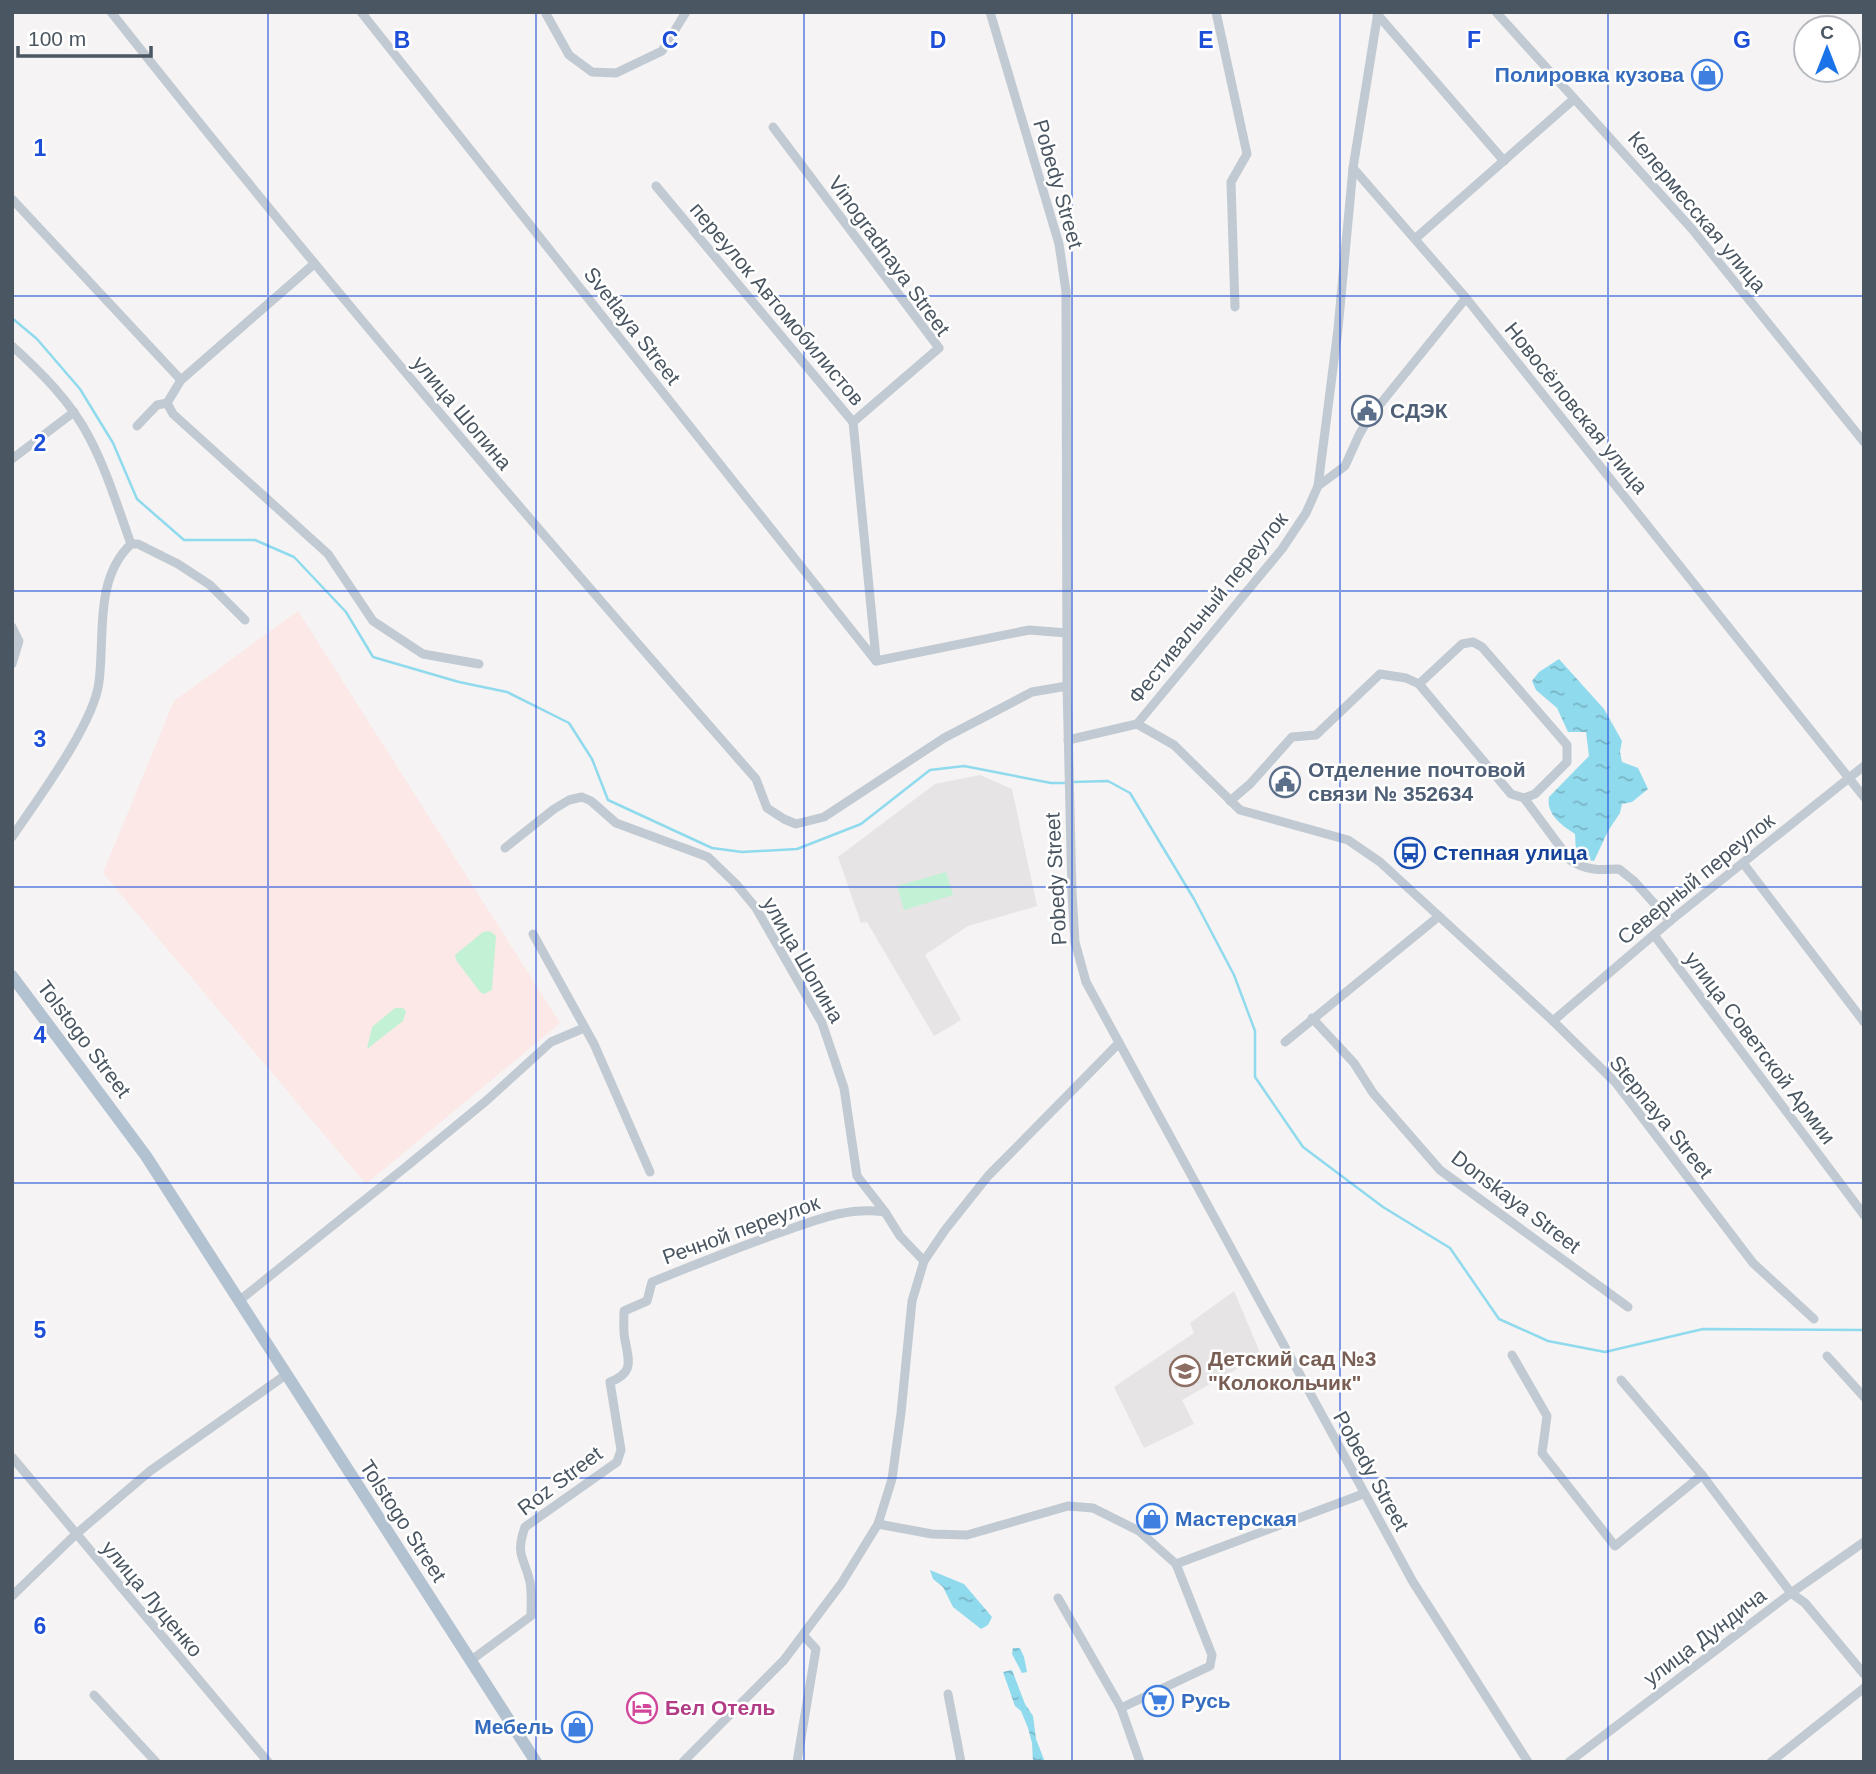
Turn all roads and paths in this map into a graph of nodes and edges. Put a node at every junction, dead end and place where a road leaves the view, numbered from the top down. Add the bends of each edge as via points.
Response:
1 (111, 12) edge
2 (362, 12) edge
3 (545, 12) edge
4 (686, 12) edge
5 (990, 12) edge
6 (1216, 12) edge
7 (1496, 12) edge
8 (1377, 13) edge
9 (1574, 99) junction
10 (773, 127) dead end
11 (1504, 161) junction
12 (1353, 168) junction
13 (656, 186) dead end
14 (12, 200) edge
15 (1416, 238) junction
16 (314, 264) junction
17 (1466, 298) junction
18 (1235, 307) dead end
19 (12, 346) edge
20 (181, 380) junction
21 (167, 403) junction
22 (74, 412) junction
23 (853, 422) junction
24 (138, 426) dead end
25 (1864, 442) edge
26 (12, 459) edge
27 (1318, 486) junction
28 (131, 544) junction
29 (245, 620) dead end
30 (12, 626) edge
31 (1067, 633) junction
32 (876, 661) junction
33 (12, 664) edge
34 (479, 664) dead end
35 (1419, 684) junction
36 (1068, 686) junction
37 (1138, 724) junction
38 (1068, 740) junction
39 (1864, 766) edge
40 (1848, 778) junction
41 (1864, 797) edge
42 (1524, 798) junction
43 (1230, 801) junction
44 (12, 837) edge
45 (505, 848) dead end
46 (1743, 863) junction
47 (1438, 917) junction
48 (1670, 921) junction
49 (533, 934) dead end
50 (1654, 935) junction
51 (12, 976) edge
52 (1312, 1018) junction
53 (1553, 1021) junction
54 (1864, 1022) edge
55 (584, 1028) junction
56 (1285, 1042) dead end
57 (1118, 1044) junction
58 (650, 1172) dead end
59 (885, 1212) junction
60 (1864, 1216) edge
61 (924, 1261) junction
62 (240, 1300) junction
63 (1628, 1307) dead end
64 (1814, 1319) dead end
65 (1512, 1355) dead end
66 (1827, 1356) dead end
67 (287, 1374) junction
68 (1622, 1380) dead end
69 (610, 1382) joint
70 (1864, 1397) edge
71 (12, 1457) edge
72 (1702, 1475) junction
73 (1363, 1494) junction
74 (878, 1524) junction
75 (75, 1535) junction
76 (1864, 1542) edge
77 (1176, 1564) junction
78 (1791, 1592) junction
79 (12, 1596) edge
80 (1058, 1598) dead end
81 (804, 1636) junction
82 (470, 1661) junction
83 (1864, 1674) edge
84 (1864, 1688) edge
85 (948, 1694) dead end
86 (94, 1695) dead end
87 (1121, 1707) junction
88 (156, 1762) edge
89 (268, 1762) edge
90 (536, 1762) edge
91 (682, 1762) edge
92 (797, 1762) edge
93 (961, 1762) edge
94 (1140, 1762) edge
95 (1528, 1762) edge
96 (1569, 1762) edge
97 (1771, 1762) edge

1 - 16 street, улица Шопина
2 - 32 street, Svetlaya Street
3 - 4 street via 569,55 592,72 615,73 662,51
5 - 31 street, Pobedy Street via 1059,244 1066,291
6 - 18 street via 1247,154 1231,182
7 - 9 street, Келермесская улица
8 - 11 street
8 - 12 street
9 - 11 street
9 - 25 street, Келермесская улица via 1692,229
10 - 23 street, Vinogradnaya Street via 939,348
11 - 15 street
12 - 15 street, Новосёловская улица
12 - 27 street, Фестивальный переулок
13 - 23 street, переулок Автомобилистов
14 - 20 street
15 - 17 street, Новосёловская улица
16 - 20 street
16 - 36 street, улица Шопина via 550,545 755,779 767,808 784,819 796,824 824,817 944,738 1032,692
17 - 27 street, Фестивальный переулок via 1369,418 1345,466
17 - 40 street, Новосёловская улица
19 - 22 street
20 - 21 street
21 - 24 street via 158,405
21 - 34 street via 173,414 328,554 373,621 423,654
22 - 26 street
22 - 28 street via 99,457
23 - 32 street, переулок Автомобилистов
27 - 37 street, Фестивальный переулок via 1282,549
28 - 29 street via 178,564 210,585
28 - 44 street via 109,576 99,686 82,729
30 - 33 street via 19,641
31 - 32 street via 1029,630
31 - 36 street, Pobedy Street
35 - 42 street via 1511,794
35 - 42 street via 1462,644 1473,642 1482,647 1567,745 1567,762 1535,794
35 - 43 street via 1380,674 1316,735 1292,737
36 - 38 street, Pobedy Street
37 - 38 street, Фестивальный переулок
37 - 43 street, Stepnaya Street via 1174,745
38 - 57 street, Pobedy Street via 1075,942 1086,982
39 - 40 street, Северный переулок
40 - 41 street, Новосёловская улица
40 - 46 street, Северный переулок
42 - 48 street via 1570,860 1580,868 1619,869
43 - 47 street, Stepnaya Street via 1240,810 1348,840 1380,862
45 - 59 street, улица Шопина via 569,800 582,797 616,823 708,857 756,908 822,1023 844,1088 857,1176
46 - 48 street, Северный переулок
46 - 54 street
47 - 52 street
47 - 53 street, Stepnaya Street
48 - 50 street, Северный переулок
49 - 55 street
50 - 53 street, Северный переулок
50 - 60 street, улица Советской Армии
51 - 62 main road, Tolstogo Street via 132,1135
52 - 56 street
52 - 63 street, Donskaya Street via 1440,1170
53 - 64 street, Stepnaya Street via 1616,1083 1753,1263
55 - 58 street
55 - 62 street via 551,1042 427,1150
57 - 61 street via 988,1176
57 - 73 street, Pobedy Street
59 - 61 street, улица Шопина
59 - 69 street, Речной переулок via 835,1213 652,1282 647,1301 624,1311 629,1363 620,1378
61 - 74 street via 912,1301 892,1479
62 - 67 main road, Tolstogo Street
65 - 72 street via 1547,1416 1542,1453 1615,1546
66 - 70 street
67 - 75 street via 150,1471
67 - 82 main road, Tolstogo Street
68 - 72 street
69 - 82 street, Roz Street via 621,1450 617,1462 525,1527 519,1543 530,1584 531,1616
71 - 75 street, улица Луценко
72 - 78 street
73 - 77 street
73 - 95 street, Pobedy Street via 1413,1582
74 - 77 street via 967,1535 1068,1506 1093,1508 1139,1531
74 - 81 street
75 - 79 street
75 - 89 street, улица Луценко
76 - 78 street, улица Дундича
77 - 87 street via 1212,1655 1209,1666
78 - 83 street
78 - 96 street, улица Дундича
80 - 87 street
81 - 91 street
81 - 92 street via 816,1649
82 - 90 main road, Tolstogo Street
84 - 97 street
85 - 93 street
86 - 88 street
87 - 94 street

